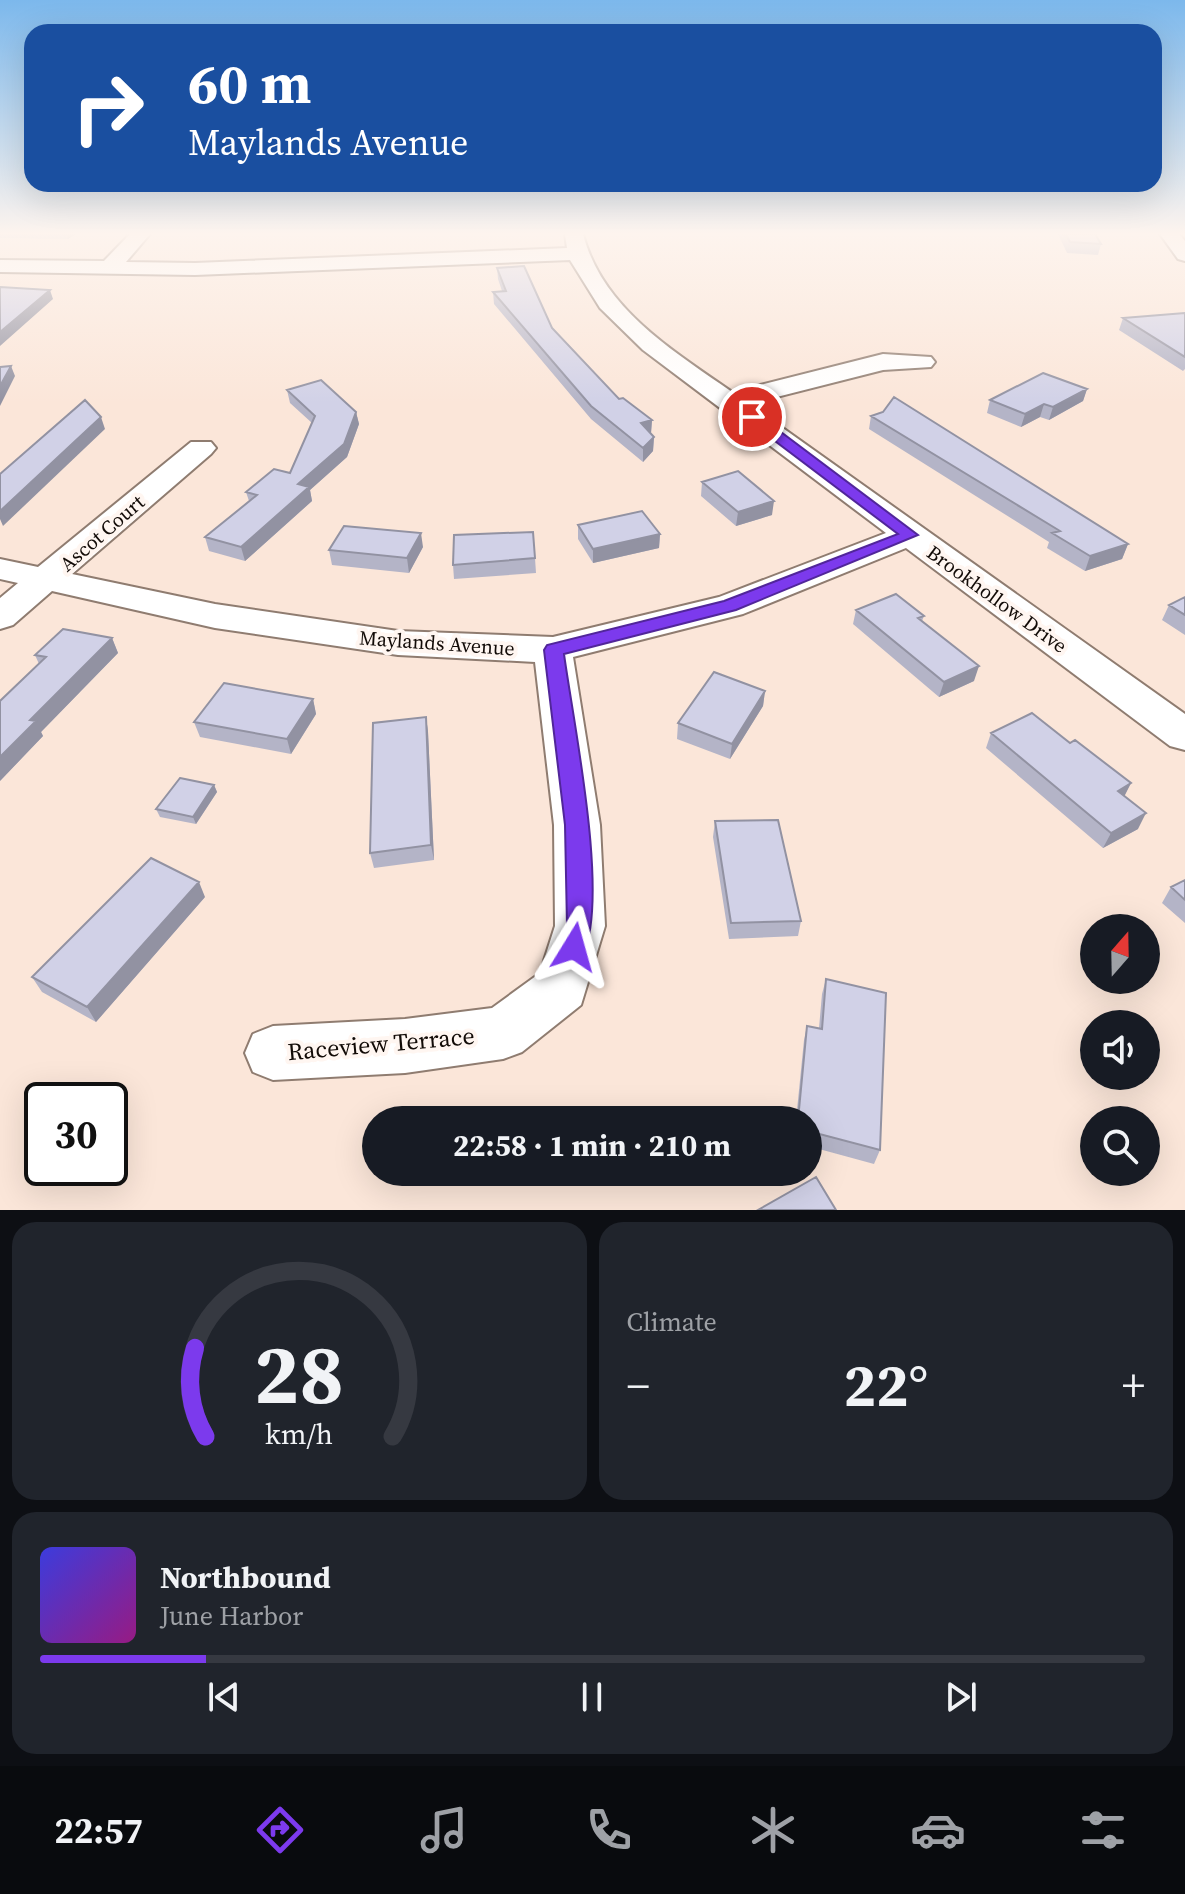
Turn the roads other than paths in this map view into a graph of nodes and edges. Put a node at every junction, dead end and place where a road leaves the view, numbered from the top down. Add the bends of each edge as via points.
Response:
1 (599, 290) edge
2 (922, 362) dead end
3 (729, 401) junction
4 (201, 448) dead end
5 (910, 535) junction
6 (0, 569) edge
7 (48, 580) junction
8 (0, 617) edge
9 (553, 650) junction
10 (1185, 735) edge
11 (273, 1053) dead end

1 - 3 street, Brookhollow Drive via 629,326
2 - 3 street via 883,362
3 - 5 street, Brookhollow Drive
4 - 7 street, Ascot Court
5 - 9 street, Maylands Avenue via 730,606
5 - 10 street, Brookhollow Drive
6 - 7 street, Maylands Avenue
7 - 8 street, Ascot Court
7 - 9 street, Maylands Avenue via 215,616 398,643
9 - 11 street, Raceview Terrace via 577,825 580,926 562,988 503,1033 405,1046

